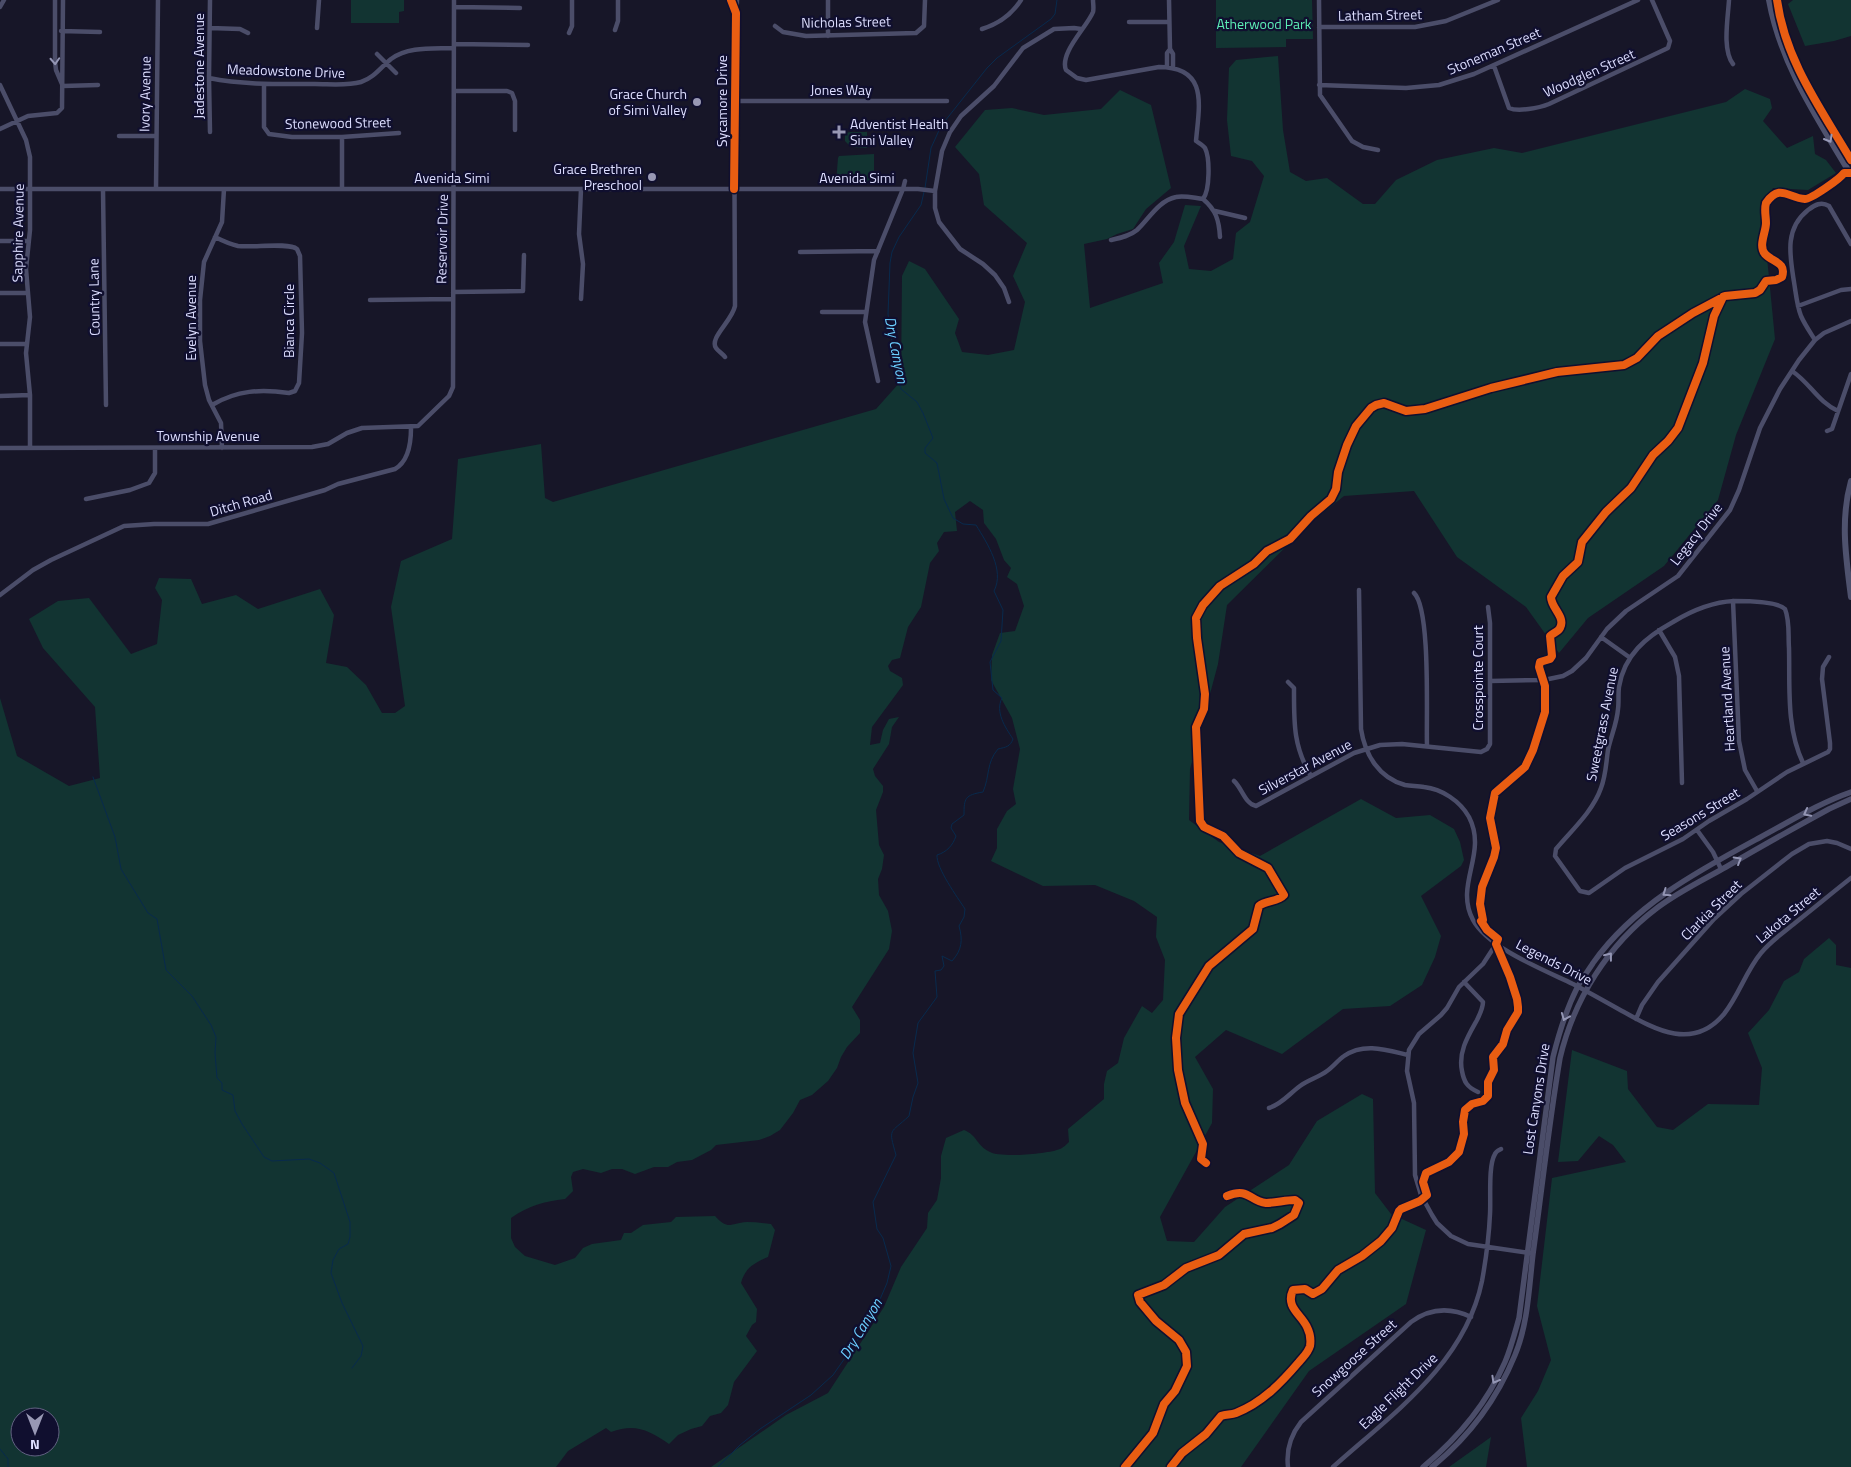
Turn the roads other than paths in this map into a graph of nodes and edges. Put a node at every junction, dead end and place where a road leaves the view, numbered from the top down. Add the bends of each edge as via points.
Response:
1 (4, 0) edge
2 (55, 0) edge
3 (63, 0) edge
4 (158, 0) edge
5 (210, 0) edge
6 (319, 0) edge
7 (454, 0) edge
8 (572, 0) edge
9 (618, 0) edge
10 (731, 0) edge
11 (737, 0) edge
12 (828, 0) edge
13 (925, 0) edge
14 (1021, 0) edge
15 (1094, 0) edge
16 (1169, 0) edge
17 (1318, 0) edge
18 (1498, 0) edge
19 (1638, 0) edge
20 (1652, 0) edge
21 (1729, 0) edge
22 (1770, 0) edge
23 (1776, 0) edge
24 (0, 7) edge
25 (454, 7) junction
26 (520, 8) dead end
27 (736, 13) junction
28 (1129, 22) dead end
29 (1169, 22) junction
30 (775, 26) dead end
31 (1319, 27) junction
32 (210, 28) junction
33 (317, 28) dead end
34 (982, 29) dead end
35 (615, 30) dead end
36 (1081, 30) junction
37 (55, 31) junction
38 (63, 31) junction
39 (100, 32) dead end
40 (248, 33) dead end
41 (569, 33) dead end
42 (828, 36) junction
43 (528, 45) dead end
44 (454, 46) junction
45 (1170, 49) junction
46 (377, 54) dead end
47 (386, 63) junction
48 (1733, 64) dead end
49 (1494, 66) junction
50 (1166, 67) junction
51 (1172, 68) junction
52 (396, 73) dead end
53 (209, 78) junction
54 (264, 84) junction
55 (0, 85) edge
56 (98, 85) dead end
57 (1320, 85) junction
58 (63, 86) junction
59 (454, 91) junction
60 (734, 101) junction
61 (947, 101) dead end
62 (17, 121) junction
63 (0, 129) edge
64 (515, 130) dead end
65 (210, 132) dead end
66 (399, 133) dead end
67 (120, 136) dead end
68 (156, 136) junction
69 (342, 137) junction
70 (1378, 150) dead end
71 (1851, 160) edge
72 (1851, 173) edge
73 (905, 181) dead end
74 (0, 189) edge
75 (30, 189) junction
76 (156, 189) junction
77 (342, 189) junction
78 (454, 189) junction
79 (581, 189) junction
80 (734, 189) junction
81 (103, 190) junction
82 (224, 190) junction
83 (904, 190) junction
84 (934, 191) junction
85 (1203, 198) junction
86 (1214, 210) junction
87 (1245, 218) dead end
88 (1220, 236) dead end
89 (215, 237) junction
90 (1111, 240) dead end
91 (0, 241) edge
92 (29, 241) junction
93 (1851, 244) edge
94 (878, 251) junction
95 (800, 252) dead end
96 (524, 255) dead end
97 (1851, 289) edge
98 (0, 292) edge
99 (453, 292) junction
100 (28, 293) junction
101 (453, 299) junction
102 (581, 299) dead end
103 (370, 300) dead end
104 (1008, 302) dead end
105 (1798, 306) junction
106 (822, 312) dead end
107 (866, 312) junction
108 (1851, 320) edge
109 (1815, 340) junction
110 (0, 344) edge
111 (27, 344) junction
112 (725, 357) dead end
113 (1792, 371) junction
114 (1851, 374) edge
115 (878, 381) dead end
116 (0, 396) edge
117 (30, 396) junction
118 (106, 405) dead end
119 (212, 405) junction
120 (1838, 411) junction
121 (411, 428) junction
122 (1827, 431) dead end
123 (0, 448) edge
124 (30, 448) junction
125 (155, 448) junction
126 (222, 448) junction
127 (1851, 482) edge
128 (86, 499) dead end
129 (1850, 586) edge
130 (1359, 590) dead end
131 (1414, 594) dead end
132 (0, 596) edge
133 (1851, 597) edge
134 (1733, 601) junction
135 (1488, 607) dead end
136 (1659, 630) junction
137 (1601, 636) junction
138 (1829, 657) dead end
139 (1629, 658) junction
140 (1490, 681) junction
141 (1288, 682) dead end
142 (1427, 746) junction
143 (1366, 748) junction
144 (1488, 749) joint
145 (1803, 763) junction
146 (1311, 776) junction
147 (1234, 781) dead end
148 (1682, 783) dead end
149 (1757, 792) junction
150 (1851, 792) edge
151 (1851, 799) edge
152 (1697, 830) junction
153 (1851, 849) edge
154 (1717, 861) junction
155 (1721, 869) junction
156 (1851, 878) edge
157 (1580, 892) joint
158 (1496, 944) junction
159 (1464, 982) junction
160 (1577, 987) junction
161 (1586, 991) junction
162 (1636, 1019) junction
163 (1684, 1035) joint
164 (1408, 1055) junction
165 (1478, 1092) dead end
166 (1269, 1108) dead end
167 (1501, 1148) dead end
168 (1487, 1247) junction
169 (1530, 1253) junction
170 (1471, 1317) junction
171 (1288, 1467) edge
172 (1333, 1467) edge
173 (1423, 1467) edge
174 (1432, 1467) edge

1 - 24 street
2 - 37 street
3 - 38 street
4 - 68 street, Ivory Avenue
5 - 32 street, Jadestone Avenue
6 - 33 street
7 - 25 street, Reservoir Drive
8 - 41 street
9 - 35 street
10 - 27 street, Sycamore Drive
11 - 27 street, Sycamore Drive
12 - 42 street
13 - 42 street, Nicholas Street via 925,24 918,32
14 - 34 street via 994,26
15 - 36 street via 1093,12
16 - 29 street
17 - 31 street
18 - 31 street, Latham Street via 1446,21 1415,27
19 - 49 street, Stoneman Street
20 - 49 street, Woodglen Street via 1670,41 1668,48 1544,106 1509,108
21 - 48 street via 1727,50
22 -> 72 main road via 1789,66
23 - 71 main road via 1797,68
25 - 26 street
25 - 44 street, Reservoir Drive
27 - 60 street, Sycamore Drive
28 - 29 street
29 - 45 street
30 - 42 street, Nicholas Street via 783,32
31 - 57 street
32 - 40 street via 240,29
32 - 53 street, Jadestone Avenue
36 - 50 street via 1064,63 1066,70 1077,78 1086,80
36 - 84 street via 1054,29 1018,53 998,82 961,116 950,132 939,160
37 - 38 street
37 -> 58 street via 56,70
38 - 39 street
38 - 58 street
43 - 44 street, Meadowstone Drive
44 - 47 street, Meadowstone Drive via 411,50
44 - 59 street, Reservoir Drive
45 - 50 street
45 - 51 street
46 - 47 street
47 - 52 street
47 - 54 street, Meadowstone Drive via 372,77 354,84
49 - 57 street, Stoneman Street via 1428,88
50 - 51 street
51 - 85 street via 1193,79 1198,88 1196,141 1204,146 1209,176
53 - 54 street, Meadowstone Drive
53 - 65 street, Jadestone Avenue
54 - 69 street, Stonewood Street via 264,127 269,134
55 - 62 street, Sapphire Avenue
56 - 58 street
57 - 70 street via 1322,100 1348,137 1357,144
58 - 62 street via 60,111
59 - 64 street via 512,93
59 - 78 street, Reservoir Drive
60 - 61 street, Jones Way
60 - 80 street, Sycamore Drive
62 - 63 street
62 - 75 street, Sapphire Avenue via 28,147
66 - 69 street, Stonewood Street
67 - 68 street
68 - 76 street, Ivory Avenue
69 - 77 street
73 - 83 street
74 - 75 street, Avenida Simi
75 - 81 street, Avenida Simi
75 - 92 street, Sapphire Avenue
76 - 81 street, Avenida Simi
76 - 82 street, Avenida Simi
77 - 78 street, Avenida Simi
77 - 82 street, Avenida Simi
78 - 79 street, Avenida Simi
78 - 99 street, Reservoir Drive
79 - 80 street, Avenida Simi
79 - 102 street
80 - 83 street, Avenida Simi
80 - 112 street, Sycamore Drive via 735,306 715,341 716,348
81 - 118 street, Country Lane
82 - 89 street, Evelyn Avenue via 223,216
83 - 84 street, Avenida Simi
83 - 94 street
84 - 104 street via 935,208 942,229 960,249 995,275
85 - 86 street
85 - 90 street via 1181,196 1167,200 1136,232
86 - 87 street
86 - 88 street
89 - 119 street, Evelyn Avenue via 204,262 200,300 203,372
89 - 119 street, Bianca Circle via 238,246 288,245 297,249 300,256 302,333 299,383 295,390 289,393 238,393
91 - 92 street
92 - 100 street, Sapphire Avenue
93 - 105 street via 1826,204 1817,204 1796,224 1790,248
94 - 95 street
94 - 107 street
96 - 99 street via 523,291
97 - 105 street
98 - 100 street
99 - 101 street, Reservoir Drive
100 - 111 street, Sapphire Avenue
101 - 103 street
101 - 121 street, Reservoir Drive via 452,390 421,425
105 - 109 street
106 - 107 street
107 - 115 street via 865,322
108 - 109 street, Legacy Drive
109 - 113 street, Legacy Drive
110 - 111 street
111 - 117 street, Sapphire Avenue
113 - 120 street via 1824,404
113 - 137 street, Legacy Drive via 1760,428 1730,510 1678,576 1638,601
114 - 120 street
116 - 117 street
117 - 124 street, Sapphire Avenue
119 - 126 street, Evelyn Avenue via 220,423
120 - 122 street via 1832,429
121 - 126 street, Township Avenue via 362,428 328,444 312,447
121 - 132 street, Ditch Road via 406,457 395,469 208,524 124,526 33,570
123 - 124 street, Township Avenue
124 - 125 street, Township Avenue
125 - 126 street, Township Avenue
125 - 128 street via 155,474 149,483
127 - 129 main road via 1845,528
129 - 133 main road
130 - 143 street via 1361,729
131 - 142 street via 1418,597 1424,623
134 - 136 street via 1710,605
134 - 145 street via 1780,605 1787,612 1790,711
134 - 149 street, Heartland Avenue via 1739,741 1745,770
135 - 140 street, Crosspointe Court
136 - 139 street
136 - 148 street via 1674,657 1679,676
137 - 139 street
137 - 140 street, Legacy Drive via 1579,665 1563,676 1544,680
138 - 145 street, Seasons Street via 1823,667 1822,679 1830,749
139 - 157 street, Sweetgrass Avenue via 1621,678 1619,709 1602,786 1594,803 1555,852 1556,860
140 - 144 street, Crosspointe Court
141 - 146 street via 1294,688 1296,742
142 - 143 street, Silverstar Avenue via 1391,744
142 - 144 street, Silverstar Avenue via 1480,752
143 - 146 street, Silverstar Avenue
143 - 158 street, Legends Drive via 1375,765 1388,777 1405,785 1445,794 1468,816 1476,847 1466,888 1469,908 1477,927
145 - 149 street, Seasons Street
146 - 147 street, Silverstar Avenue via 1260,805 1252,806
149 - 152 street, Seasons Street
150 -> 154 street, Lost Canyons Drive
155 -> 151 street, Lost Canyons Drive
152 - 154 street
152 - 157 street, Seasons Street via 1625,868 1593,892
153 - 162 street, Clarkia Street via 1828,841 1809,844 1756,882 1727,906 1658,982
154 - 155 street
154 -> 160 street, Lost Canyons Drive via 1639,913 1608,942
161 -> 155 street, Lost Canyons Drive via 1610,954 1640,921
156 - 163 street, Lakota Street via 1767,946 1717,1021
158 - 159 street via 1484,964
158 - 160 street, Legends Drive
159 - 164 street via 1441,1015 1419,1034
159 - 165 street via 1483,1002 1464,1045 1461,1061 1466,1085
160 - 161 street, Legends Drive
160 -> 169 street, Lost Canyons Drive via 1553,1057
161 - 162 street, Legends Drive
161 - 169 street, Lost Canyons Drive via 1564,1038
162 - 163 street, Legends Drive via 1670,1034
164 - 166 street via 1377,1048 1355,1050 1301,1085 1278,1105
164 - 168 street via 1407,1071 1414,1102 1414,1175 1421,1195 1437,1223 1451,1236 1468,1244
167 - 168 street, Eagle Flight Drive via 1495,1154 1492,1169
168 - 169 street
168 - 170 street, Eagle Flight Drive
169 -> 173 street, Lost Canyons Drive via 1520,1318 1505,1361 1468,1423
169 - 174 street, Lost Canyons Drive via 1522,1329 1516,1353 1486,1410
170 - 171 street, Snowgoose Street via 1445,1310 1426,1313 1411,1322 1301,1422 1290,1439
170 - 172 street, Eagle Flight Drive via 1437,1372

